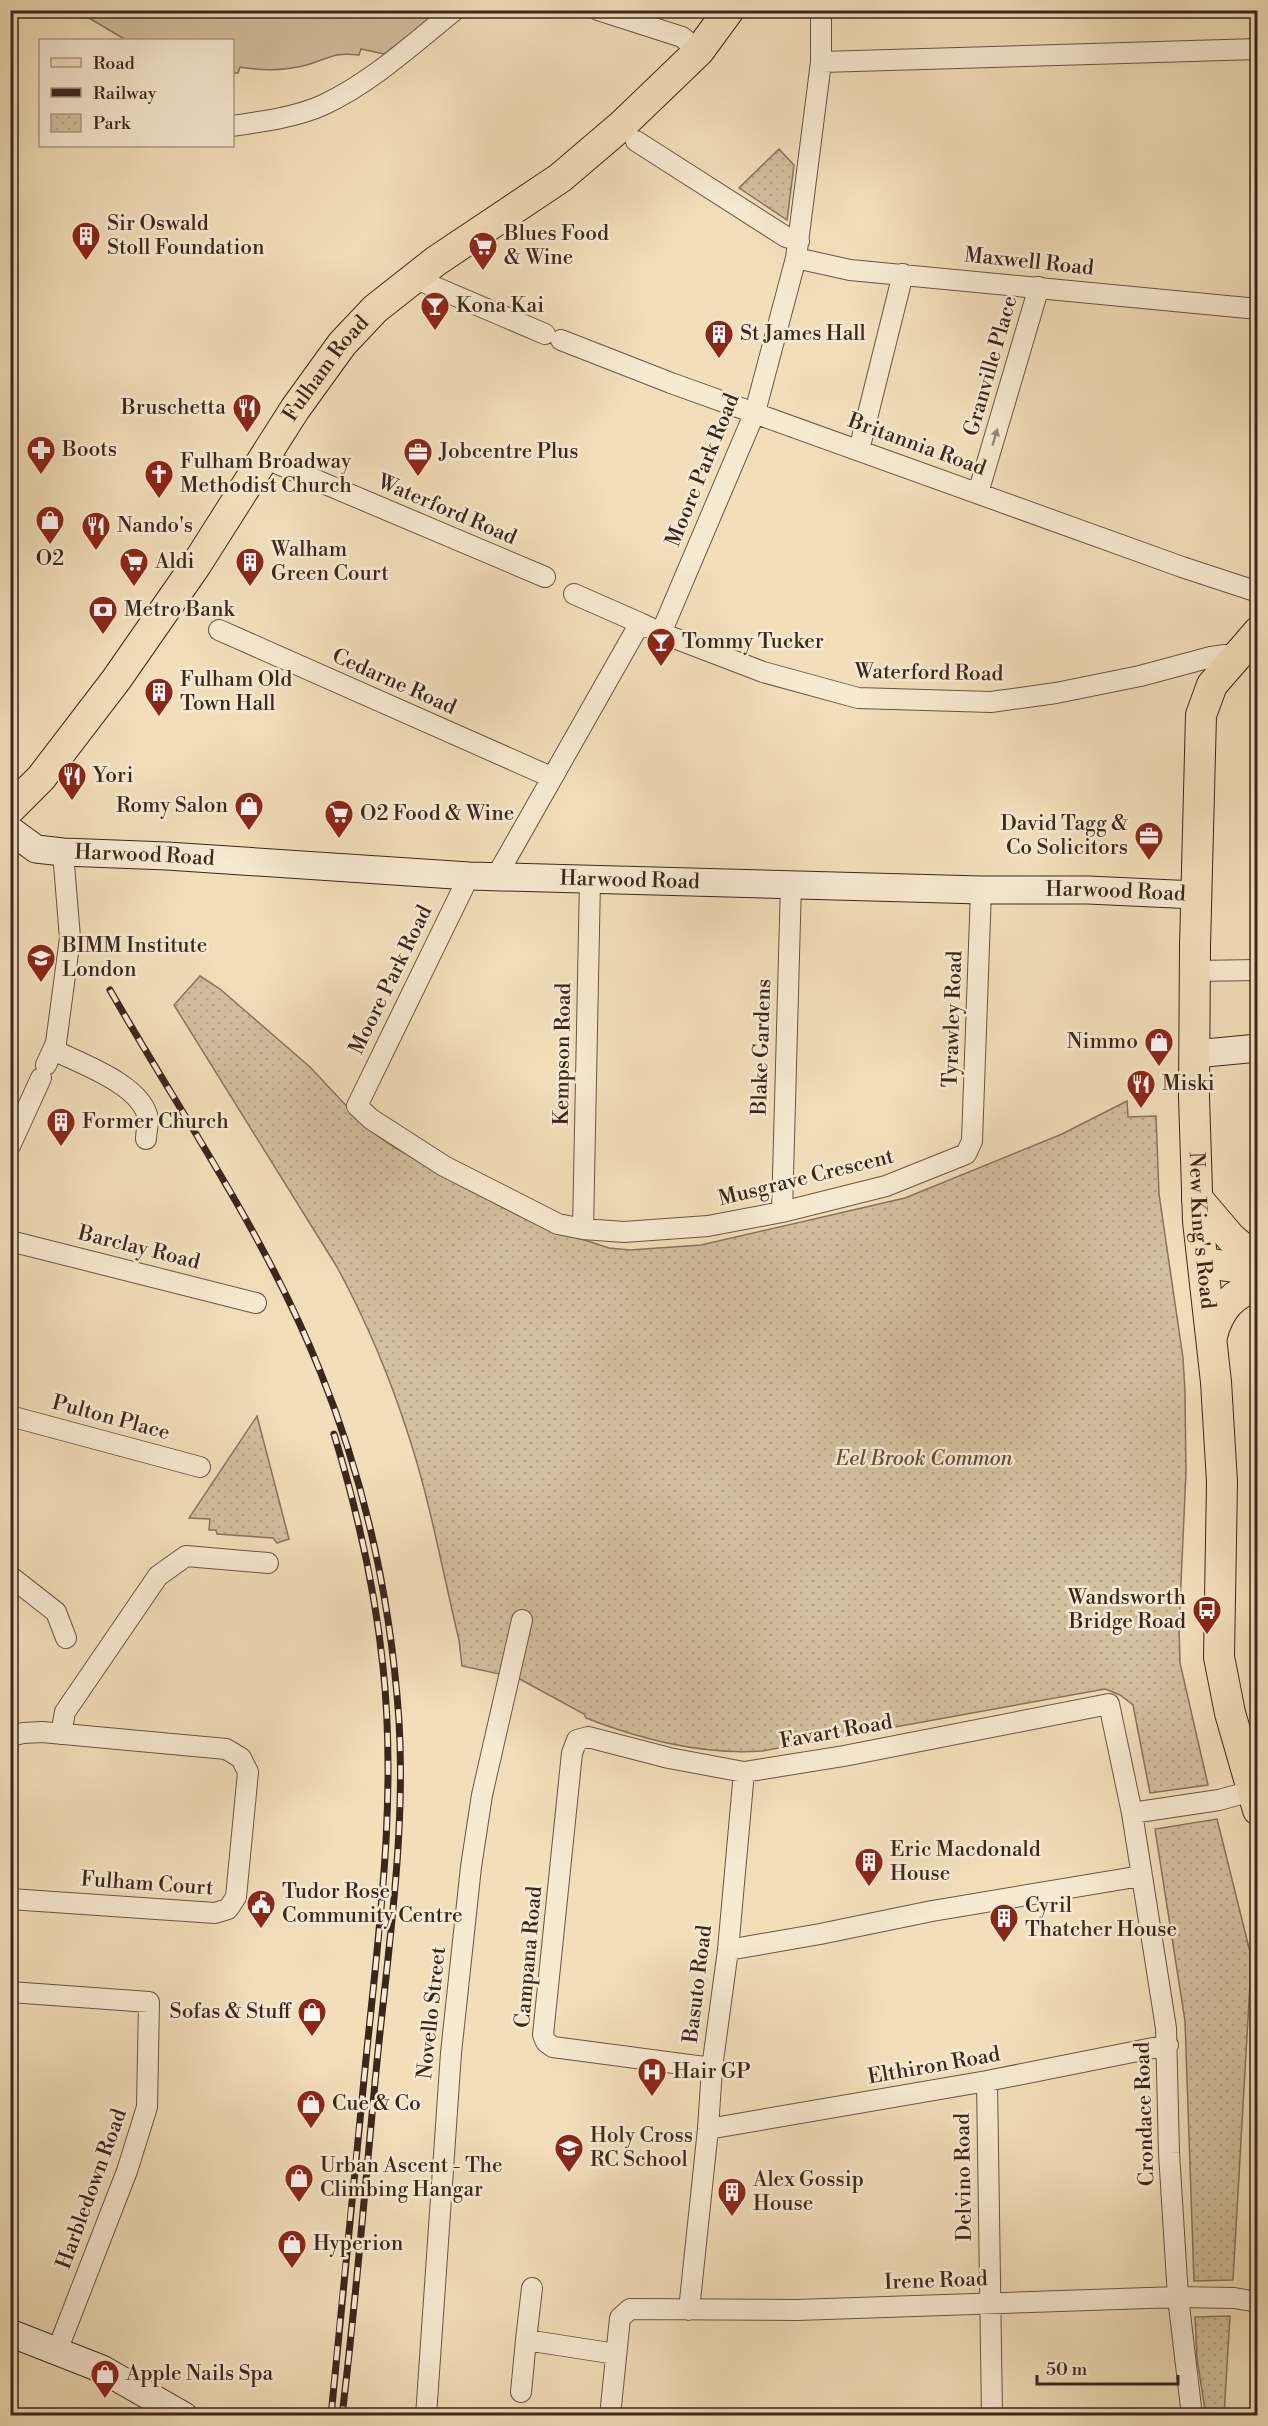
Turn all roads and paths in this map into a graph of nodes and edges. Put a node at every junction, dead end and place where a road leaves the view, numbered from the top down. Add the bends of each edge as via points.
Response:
1 (455, 10) edge
2 (598, 10) edge
3 (729, 10) edge
4 (821, 10) edge
5 (1257, 49) edge
6 (699, 51) junction
7 (821, 62) junction
8 (234, 126) edge
9 (636, 141) dead end
10 (798, 250) junction
11 (903, 274) junction
12 (414, 278) junction
13 (1039, 287) junction
14 (1257, 309) edge
15 (755, 412) junction
16 (859, 450) junction
17 (264, 458) junction
18 (978, 493) junction
19 (545, 577) dead end
20 (1257, 592) edge
21 (574, 594) dead end
22 (640, 623) junction
23 (219, 630) dead end
24 (1257, 632) edge
25 (661, 633) junction
26 (1237, 657) junction
27 (551, 777) junction
28 (10, 809) edge
29 (10, 830) edge
30 (63, 852) junction
31 (483, 877) junction
32 (590, 880) junction
33 (791, 883) junction
34 (981, 890) junction
35 (1196, 895) junction
36 (1257, 970) edge
37 (1195, 971) junction
38 (1257, 1048) edge
39 (1195, 1054) junction
40 (47, 1064) junction
41 (357, 1106) joint
42 (146, 1139) dead end
43 (10, 1146) edge
44 (970, 1150) joint
45 (1197, 1198) junction
46 (782, 1212) junction
47 (584, 1229) junction
48 (10, 1241) edge
49 (1257, 1261) edge
50 (1203, 1263) junction
51 (1257, 1274) edge
52 (1257, 1287) edge
53 (256, 1303) dead end
54 (1211, 1338) junction
55 (10, 1416) edge
56 (200, 1467) dead end
57 (268, 1563) dead end
58 (10, 1576) edge
59 (522, 1620) dead end
60 (66, 1638) dead end
61 (1109, 1704) joint
62 (62, 1734) junction
63 (10, 1736) edge
64 (574, 1744) joint
65 (744, 1772) junction
66 (1255, 1801) edge
67 (1132, 1813) junction
68 (1141, 1876) junction
69 (10, 1899) edge
70 (728, 1950) junction
71 (10, 1992) edge
72 (1168, 2045) junction
73 (712, 2067) junction
74 (987, 2081) junction
75 (708, 2129) junction
76 (532, 2288) dead end
77 (1178, 2297) junction
78 (1257, 2302) edge
79 (990, 2303) junction
80 (689, 2310) junction
81 (10, 2332) edge
82 (526, 2340) junction
83 (57, 2351) junction
84 (616, 2354) junction
85 (520, 2392) dead end
86 (184, 2415) edge
87 (426, 2415) edge
88 (610, 2415) edge
89 (992, 2415) edge
90 (1192, 2415) edge

1 - 8 street via 361,85 321,106
2 - 6 street via 682,37
3 - 6 main road, Fulham Road
4 - 7 street, Moore Park Road
5 - 7 street
6 - 12 main road, Fulham Road via 560,178
7 - 10 street, Moore Park Road
9 - 10 street, Maxwell Road via 786,237
10 - 11 street, Maxwell Road via 850,270
10 - 15 street, Moore Park Road
11 - 13 street, Maxwell Road
11 - 16 street
12 - 15 street, Britannia Road via 553,337
12 - 17 main road, Fulham Road via 375,309 342,344
13 - 14 street, Maxwell Road
18 -> 13 street, Granville Place
15 - 16 street, Britannia Road
15 - 25 street, Moore Park Road
16 - 18 street, Britannia Road
17 - 19 street, Waterford Road
17 - 28 main road, Fulham Road via 116,680 41,778
18 - 20 street, Britannia Road
21 - 22 street
22 - 25 street
22 - 27 street, Moore Park Road
23 - 27 street, Cedarne Road
24 - 26 main road, New King's Road
25 - 26 street, Waterford Road via 763,672 858,698 991,702 1140,676 1211,657
26 - 35 main road, New King's Road via 1212,685 1201,715
27 - 31 street, Moore Park Road
29 - 30 main road, Harwood Road via 36,849
30 - 31 main road, Harwood Road
30 - 40 street via 69,938
31 - 32 main road, Harwood Road
31 - 41 street, Moore Park Road
32 - 33 main road, Harwood Road
32 - 47 street, Kempson Road
33 - 34 main road, Harwood Road
33 - 46 street, Blake Gardens
34 - 35 main road, Harwood Road
34 - 44 street, Tyrawley Road
35 - 37 main road, New King's Road
36 - 37 street
37 - 39 main road, New King's Road
38 - 39 main road
39 - 45 main road, New King's Road
40 - 42 street via 116,1082 133,1094 148,1119
40 - 43 street
41 - 47 street, Musgrave Crescent via 444,1166 558,1224
44 - 46 street, Musgrave Crescent via 962,1157 886,1186
45 - 49 main road
45 - 50 main road, New King's Road
46 - 47 street, Musgrave Crescent via 708,1226 624,1232
48 - 53 street, Barclay Road
50 - 51 main road
50 - 54 main road, New King's Road
52 - 54 main road via 1228,1302
54 - 66 main road, New King's Road via 1222,1482 1219,1657
55 - 56 street, Pulton Place
57 - 62 street via 186,1556 158,1576 65,1712
58 - 60 street via 56,1612
59 - 87 street, Novello Street via 482,1795 471,1867 451,2053
61 - 65 street, Favart Road
61 - 67 street, Crondace Road
62 - 63 street, Fulham Court via 23,1732
62 - 69 street, Fulham Court via 226,1749 241,1758 248,1772 234,1902 228,1909 215,1913
64 - 65 street, Favart Road via 581,1737 588,1737
64 - 73 street, Campana Road via 543,2035 553,2047
65 - 70 street, Basuto Road
66 - 67 street via 1219,1800
67 - 68 street, Crondace Road
68 - 70 street
68 - 72 street, Crondace Road
70 - 73 street, Basuto Road
71 - 83 street, Harbledown Road via 149,2002 147,2107 127,2171
72 - 74 street, Elthiron Road
72 - 77 street, Crondace Road via 1169,2153
73 - 75 street, Basuto Road
74 - 75 street, Elthiron Road
74 - 79 street, Delvino Road
75 - 80 street, Basuto Road
76 - 82 street
77 - 78 street, Irene Road
77 - 79 street, Irene Road
77 - 90 street, Crondace Road
79 - 80 street, Irene Road
79 - 89 street, Delvino Road
80 - 84 street, Irene Road via 630,2309 620,2318
81 - 83 main road
82 - 84 street
82 - 85 street
83 - 86 main road via 102,2369
84 - 88 street

